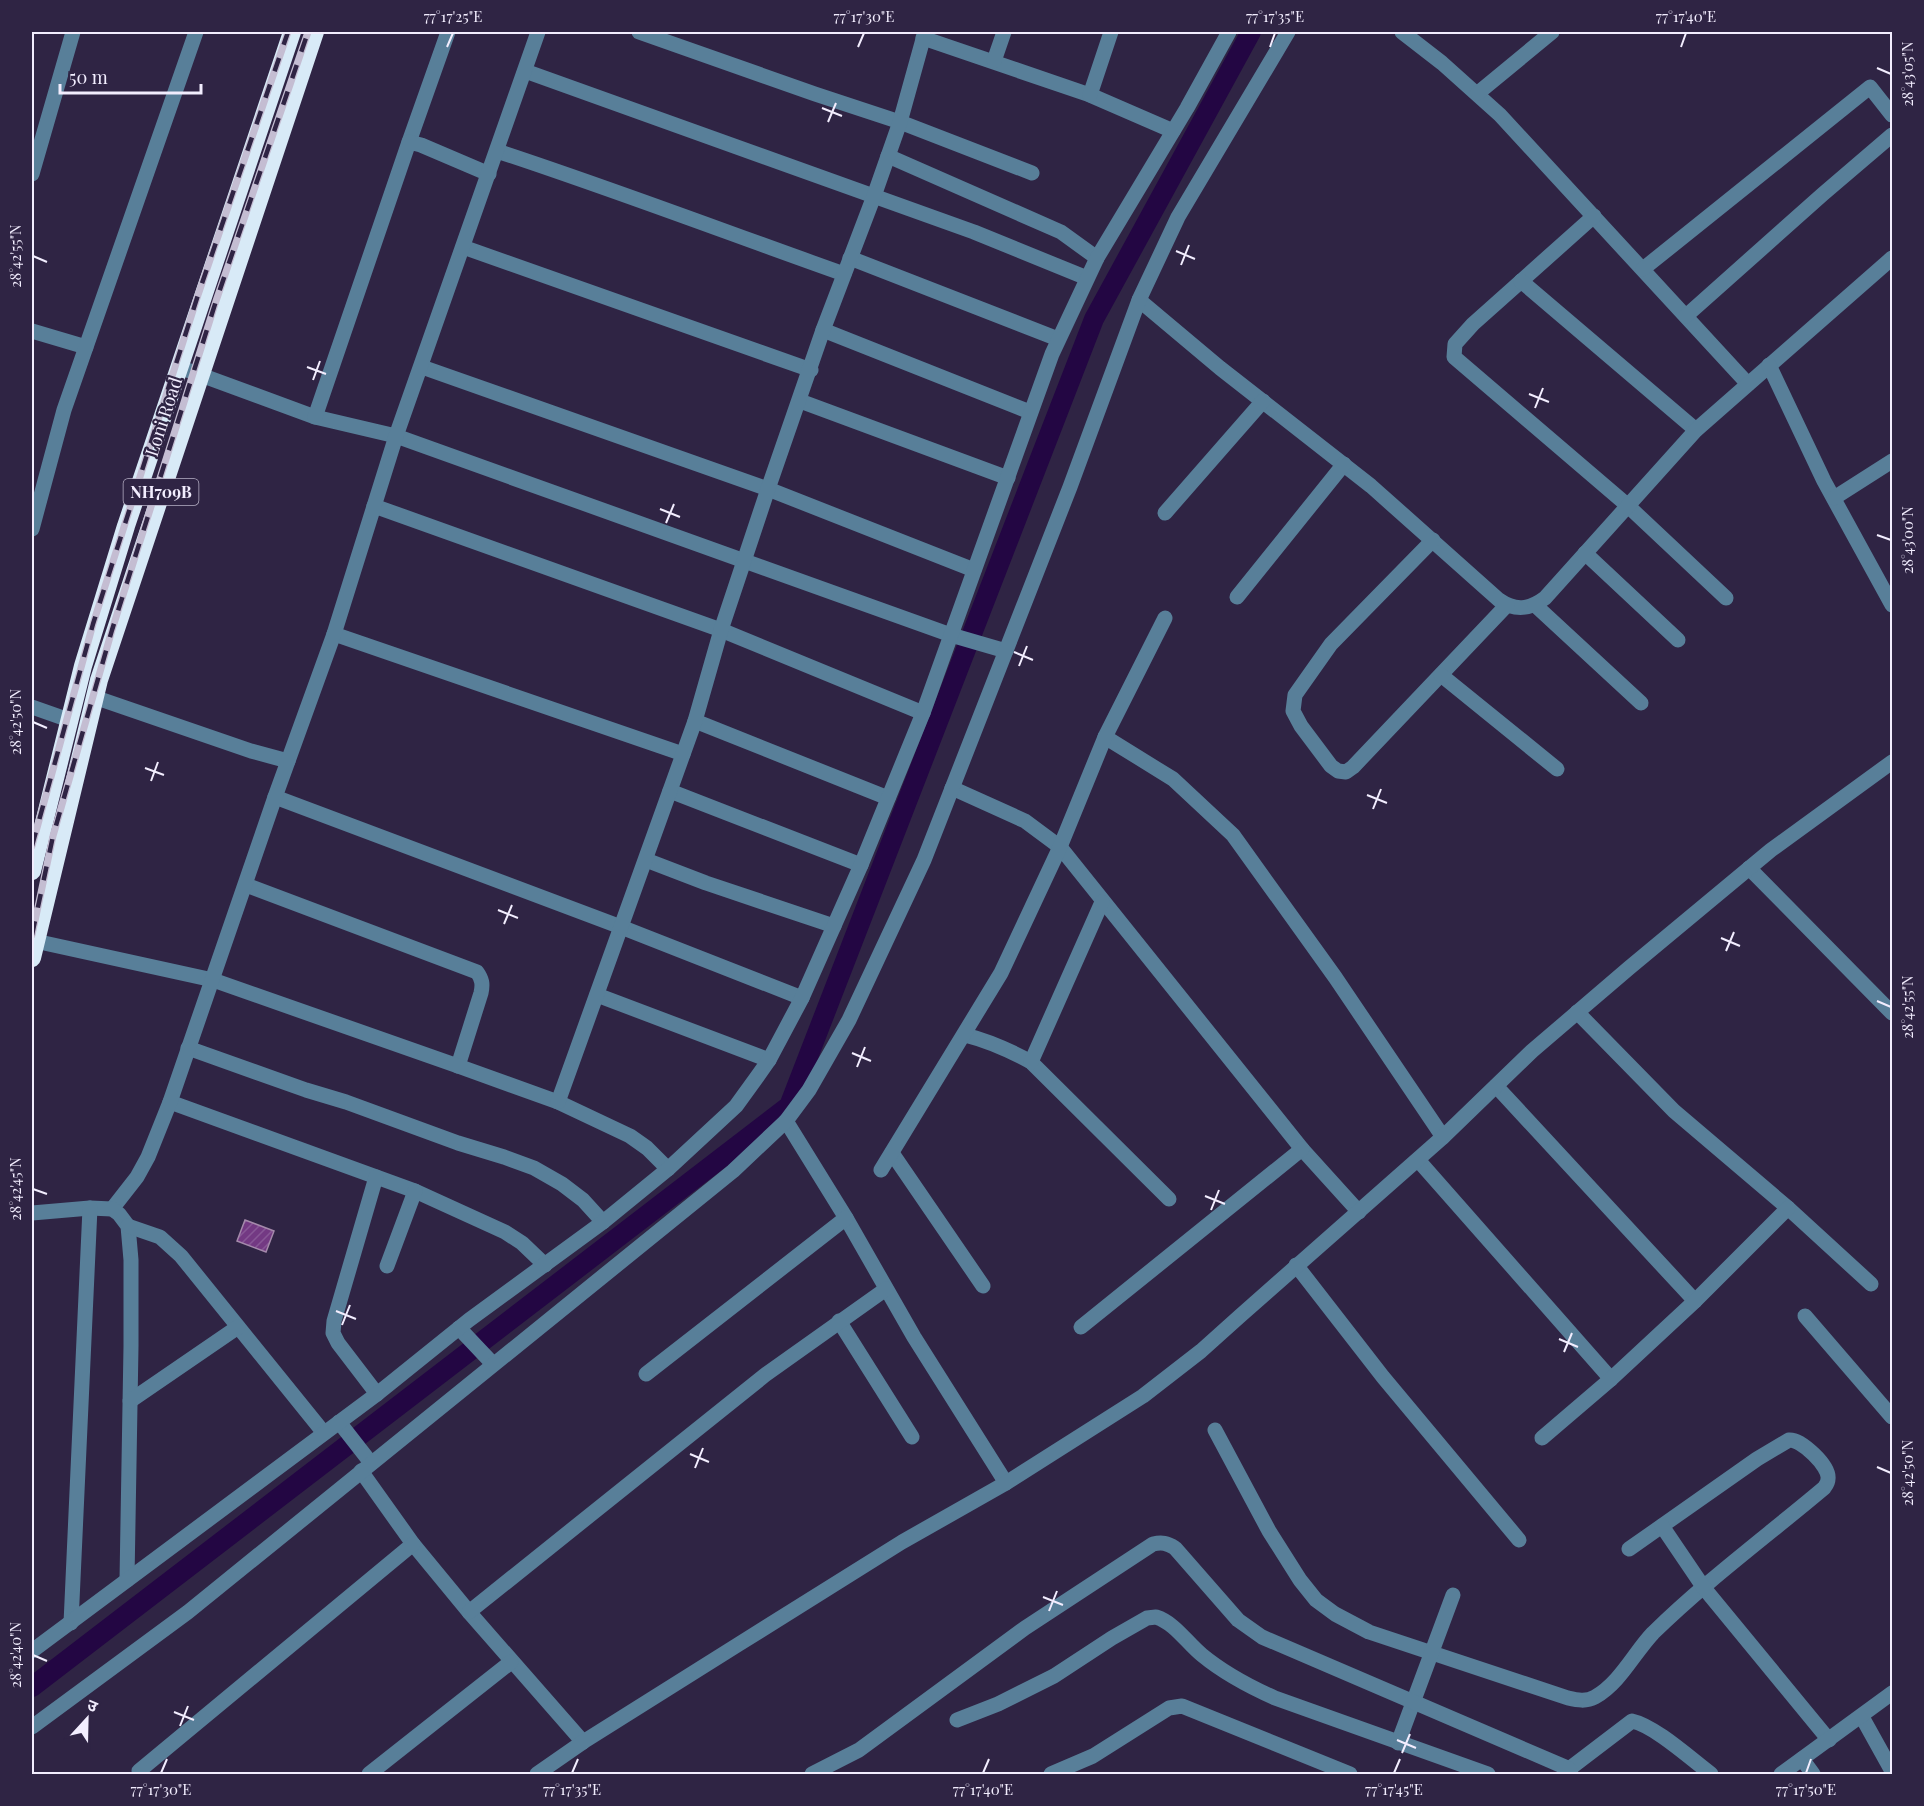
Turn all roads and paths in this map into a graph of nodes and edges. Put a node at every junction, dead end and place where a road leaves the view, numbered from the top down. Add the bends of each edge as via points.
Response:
1 (73, 32) edge
2 (196, 32) edge
3 (292, 32) edge
4 (315, 32) edge
5 (448, 32) edge
6 (538, 32) edge
7 (639, 32) edge
8 (1004, 32) edge
9 (1111, 32) edge
10 (1229, 32) edge
11 (1288, 32) edge
12 (1402, 32) edge
13 (1552, 32) edge
14 (924, 35) edge
15 (994, 62) junction
16 (525, 71) junction
17 (1478, 93) junction
18 (1090, 94) junction
19 (1893, 115) edge
20 (900, 122) junction
21 (1173, 131) junction
22 (1893, 135) edge
23 (409, 142) junction
24 (496, 151) junction
25 (888, 156) junction
26 (1032, 173) dead end
27 (32, 174) edge
28 (489, 174) junction
29 (874, 196) junction
30 (1594, 216) junction
31 (463, 247) junction
32 (850, 258) junction
33 (1097, 258) junction
34 (1893, 258) edge
35 (1643, 268) junction
36 (844, 274) junction
37 (1087, 278) junction
38 (1521, 281) junction
39 (1139, 300) junction
40 (1686, 316) junction
41 (823, 330) junction
42 (32, 331) edge
43 (1058, 339) junction
44 (86, 347) junction
45 (1769, 365) junction
46 (179, 367) junction
47 (422, 367) junction
48 (811, 370) junction
49 (200, 376) junction
50 (1748, 384) junction
51 (800, 401) junction
52 (1263, 401) junction
53 (1030, 412) junction
54 (315, 417) junction
55 (1696, 430) junction
56 (396, 436) junction
57 (1893, 462) edge
58 (1344, 464) junction
59 (1008, 478) junction
60 (768, 489) junction
61 (1834, 498) junction
62 (1628, 505) junction
63 (374, 506) junction
64 (1165, 513) dead end
65 (32, 529) edge
66 (1433, 540) junction
67 (1585, 553) junction
68 (744, 561) junction
69 (974, 570) junction
70 (1237, 597) dead end
71 (1726, 598) dead end
72 (1507, 605) junction
73 (1535, 605) junction
74 (1893, 605) edge
75 (1165, 618) dead end
76 (721, 630) junction
77 (334, 634) junction
78 (951, 635) junction
79 (1678, 640) dead end
80 (1006, 651) junction
81 (1441, 675) junction
82 (94, 697) junction
83 (1641, 703) dead end
84 (32, 707) edge
85 (922, 713) junction
86 (69, 720) junction
87 (695, 721) junction
88 (1105, 737) junction
89 (683, 754) junction
90 (288, 761) junction
91 (1893, 762) edge
92 (1557, 769) dead end
93 (952, 788) junction
94 (670, 791) junction
95 (275, 797) junction
96 (888, 798) junction
97 (1060, 847) junction
98 (646, 860) junction
99 (861, 865) junction
100 (1749, 868) junction
101 (32, 871) edge
102 (246, 885) junction
103 (1102, 902) junction
104 (834, 926) junction
105 (621, 927) junction
106 (33, 950) edge
107 (213, 980) junction
108 (597, 995) junction
109 (802, 998) junction
110 (1577, 1012) junction
111 (1893, 1013) edge
112 (965, 1035) junction
113 (188, 1048) junction
114 (769, 1060) junction
115 (1031, 1062) junction
116 (458, 1066) junction
117 (1496, 1086) junction
118 (170, 1102) junction
119 (558, 1102) junction
120 (786, 1121) junction
121 (1443, 1137) junction
122 (1302, 1149) junction
123 (892, 1153) junction
124 (1418, 1160) junction
125 (668, 1169) junction
126 (881, 1170) dead end
127 (376, 1177) junction
128 (415, 1191) junction
129 (1169, 1199) dead end
130 (90, 1208) junction
131 (1788, 1208) junction
132 (112, 1209) junction
133 (1359, 1212) junction
134 (32, 1213) edge
135 (846, 1218) junction
136 (603, 1222) junction
137 (128, 1226) junction
138 (545, 1265) junction
139 (1296, 1265) junction
140 (387, 1266) dead end
141 (1872, 1284) dead end
142 (983, 1286) dead end
143 (886, 1289) junction
144 (1695, 1301) junction
145 (1805, 1317) dead end
146 (839, 1321) junction
147 (238, 1327) junction
148 (1081, 1328) dead end
149 (464, 1334) junction
150 (493, 1364) junction
151 (646, 1374) dead end
152 (1611, 1379) junction
153 (377, 1394) junction
154 (130, 1401) junction
155 (1893, 1417) edge
156 (339, 1422) junction
157 (1215, 1430) dead end
158 (324, 1433) junction
159 (912, 1437) dead end
160 (1542, 1438) dead end
161 (366, 1467) junction
162 (1006, 1483) junction
163 (1662, 1526) junction
164 (1519, 1540) dead end
165 (413, 1544) junction
166 (1629, 1549) dead end
167 (127, 1580) junction
168 (1704, 1588) junction
169 (1453, 1595) dead end
170 (469, 1612) junction
171 (71, 1623) junction
172 (32, 1651) edge
173 (1431, 1653) junction
174 (511, 1662) junction
175 (1893, 1693) edge
176 (1413, 1703) junction
177 (1862, 1717) junction
178 (957, 1719) dead end
179 (32, 1727) edge
180 (1829, 1740) junction
181 (583, 1742) junction
182 (1398, 1743) junction
183 (1802, 1759) junction
184 (139, 1771) dead end
185 (1893, 1771) edge
186 (1570, 1772) edge
187 (369, 1774) edge
188 (537, 1774) edge
189 (812, 1774) edge
190 (1051, 1774) edge
191 (1350, 1774) edge
192 (1488, 1774) edge
193 (1711, 1774) edge
194 (1781, 1774) edge
195 (1813, 1774) edge

1 - 27 street
2 - 44 street
3 - 46 highway, Loni Road / NH709B
4 - 49 highway, Loni Road / NH709B
5 - 23 street
6 - 16 street
7 - 20 street
8 - 15 street
9 - 18 street
10 - 21 street
11 - 39 street via 1178,217
12 - 17 street
13 - 17 street
14 - 15 street
14 - 20 street
15 - 18 street
16 - 24 street
16 - 29 street
17 - 30 street
18 - 21 street
19 - 35 street via 1870,87
20 - 25 street
20 - 26 street
21 - 33 street
22 - 40 street
23 - 28 street
23 - 54 street
24 - 28 street
24 - 36 street
25 - 29 street
25 - 33 street via 1061,231
28 - 31 street
29 - 32 street
29 - 37 street
30 - 35 street
30 - 38 street
31 - 47 street
31 - 48 street
32 - 36 street
32 - 43 street
33 - 37 street
34 - 45 street
35 - 40 street
36 - 41 street
37 - 43 street
38 - 55 street
38 - 62 street via 1458,340 1454,357
39 - 52 street
39 - 80 street
40 - 50 street
41 - 48 street
41 - 53 street
42 - 44 street
43 - 53 street
44 - 65 street via 64,410
45 - 50 street
45 - 61 street
46 - 49 street
46 - 86 highway, Loni Road / NH709B via 126,526
47 - 56 street
47 - 60 street
48 - 51 street
49 - 54 street
49 - 82 highway, Loni Road / NH709B
50 - 55 street
51 - 59 street
51 - 60 street
52 - 58 street
52 - 64 street
53 - 59 street
54 - 56 street
55 - 62 street
56 - 63 street
56 - 68 street
57 - 61 street
58 - 66 street
58 - 70 street
59 - 69 street
60 - 68 street
60 - 69 street
61 - 74 street
62 - 67 street
62 - 71 street
63 - 76 street
63 - 77 street
66 - 72 street
66 - 81 street via 1331,644 1295,695 1293,711 1331,766 1346,772
67 - 73 street
67 - 79 street
68 - 76 street
68 - 78 street
69 - 78 street
72 - 73 street via 1518,609
72 - 81 street
73 - 83 street
75 - 88 street
76 - 85 street
76 - 87 street
77 - 89 street
77 - 90 street
78 - 80 street
78 - 85 street
80 - 93 street
81 - 92 street
82 - 90 street
82 - 106 highway, Loni Road / NH709B
84 - 86 street
85 - 96 street
86 - 101 highway, Loni Road / NH709B
87 - 89 street
87 - 96 street
88 - 97 street
88 - 121 street via 1173,779 1233,835 1335,976
89 - 94 street
90 - 95 street
91 - 100 street
93 - 97 street via 1025,822
93 - 120 street via 924,860 849,1020 809,1090
94 - 98 street
94 - 99 street
95 - 102 street
95 - 105 street
96 - 99 street
97 - 103 street
97 - 112 street via 1002,973
98 - 104 street
98 - 105 street
99 - 104 street
100 - 110 street
100 - 111 street
102 - 107 street
102 - 116 street via 477,972 483,984
103 - 115 street
103 - 122 street
104 - 109 street
105 - 108 street
105 - 109 street
106 - 107 street
107 - 113 street
107 - 116 street
108 - 114 street
108 - 119 street
109 - 114 street
110 - 117 street
110 - 131 street via 1674,1112
112 - 115 street via 1005,1047
112 - 123 street
113 - 118 street
113 - 136 street via 534,1168 583,1200
114 - 125 street via 736,1106
115 - 129 street
116 - 119 street
117 - 121 street
117 - 144 street
118 - 127 street
118 - 132 street via 148,1157
119 - 125 street via 630,1136
120 - 135 street
120 - 150 street via 733,1171
121 - 124 street
122 - 133 street
122 - 148 street
123 - 126 street
123 - 142 street
124 - 133 street
124 - 152 street
125 - 136 street
127 - 128 street
127 - 153 street via 333,1333
128 - 138 street via 505,1232
128 - 140 street
130 - 132 street
130 - 134 street
130 - 171 street
131 - 141 street
131 - 144 street
132 - 137 street
133 - 139 street
135 - 143 street
135 - 151 street
136 - 138 street
137 - 147 street via 160,1237 172,1246
137 - 154 street
138 - 149 street
139 - 162 street via 1201,1351 1143,1396
139 - 164 street
143 - 146 street
143 - 162 street
144 - 152 street
145 - 155 street
146 - 159 street
146 - 170 street via 765,1375
147 - 154 street
147 - 158 street
149 - 150 street
149 - 153 street
150 - 161 street
152 - 160 street
153 - 156 street
154 - 167 street
156 - 158 street
156 - 161 street
157 - 173 street via 1269,1531 1316,1600 1369,1632
158 - 167 street
161 - 165 street
161 - 179 street via 188,1612
162 - 181 street via 902,1542
163 - 166 street
163 - 168 street
163 - 168 street via 1789,1440 1801,1442 1823,1465 1828,1480 1824,1488
165 - 170 street
165 - 184 street
167 - 171 street
168 - 173 street via 1652,1634 1611,1684 1585,1700 1568,1698
168 - 180 street
169 - 173 street
170 - 174 street
171 - 172 street
173 - 176 street
174 - 181 street
174 - 187 street
175 - 177 street
176 - 182 street
176 - 186 street
176 - 189 street via 1248,1629 1183,1556 1161,1542 1025,1628 859,1750
177 - 180 street
177 - 185 street
178 - 182 street via 1054,1676 1112,1638 1156,1617 1226,1674 1249,1686
180 - 183 street
181 - 188 street
182 - 192 street
183 - 194 street
183 - 195 street
186 - 193 street via 1632,1720
190 - 191 street via 1093,1755 1177,1705

